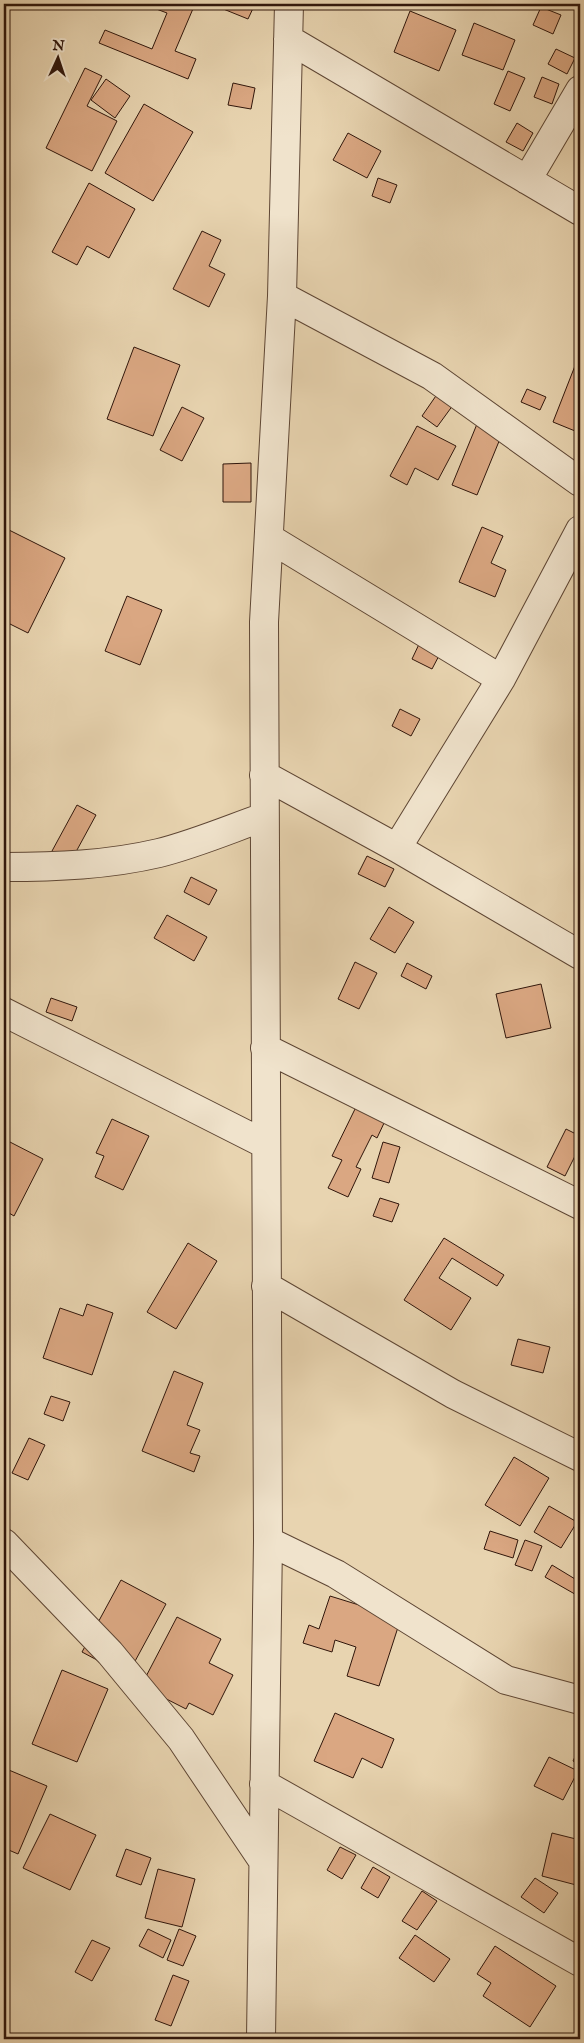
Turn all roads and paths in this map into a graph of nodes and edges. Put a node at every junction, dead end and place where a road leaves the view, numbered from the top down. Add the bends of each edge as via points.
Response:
1 (289, 4) edge
2 (288, 39) junction
3 (580, 90) edge
4 (527, 180) junction
5 (580, 211) edge
6 (282, 296) junction
7 (580, 482) edge
8 (580, 530) edge
9 (269, 538) junction
10 (501, 679) junction
11 (264, 774) junction
12 (264, 817) junction
13 (397, 848) junction
14 (4, 867) edge
15 (580, 955) edge
16 (4, 1012) edge
17 (265, 1048) junction
18 (265, 1144) junction
19 (580, 1205) edge
20 (266, 1286) junction
21 (580, 1457) edge
22 (268, 1541) junction
23 (4, 1543) edge
24 (580, 1700) edge
25 (264, 1784) junction
26 (263, 1861) junction
27 (580, 1962) edge
28 (261, 2039) edge

1 - 2 street
2 - 4 street
2 - 6 street
3 - 4 street
4 - 5 street
6 - 7 street via 432,376
6 - 9 street
8 - 10 street
9 - 10 street
9 - 11 street via 264,622
10 - 13 street
11 - 12 street
11 - 13 street
12 - 14 street via 160,853 66,866
12 - 17 street
13 - 15 street
16 - 18 street
17 - 18 street
17 - 19 street
18 - 20 street
20 - 21 street via 453,1394
20 - 22 street
22 - 24 street via 336,1574 506,1680
22 - 25 street
23 - 26 street via 110,1654 175,1732
25 - 26 street
25 - 27 street
26 - 28 street

